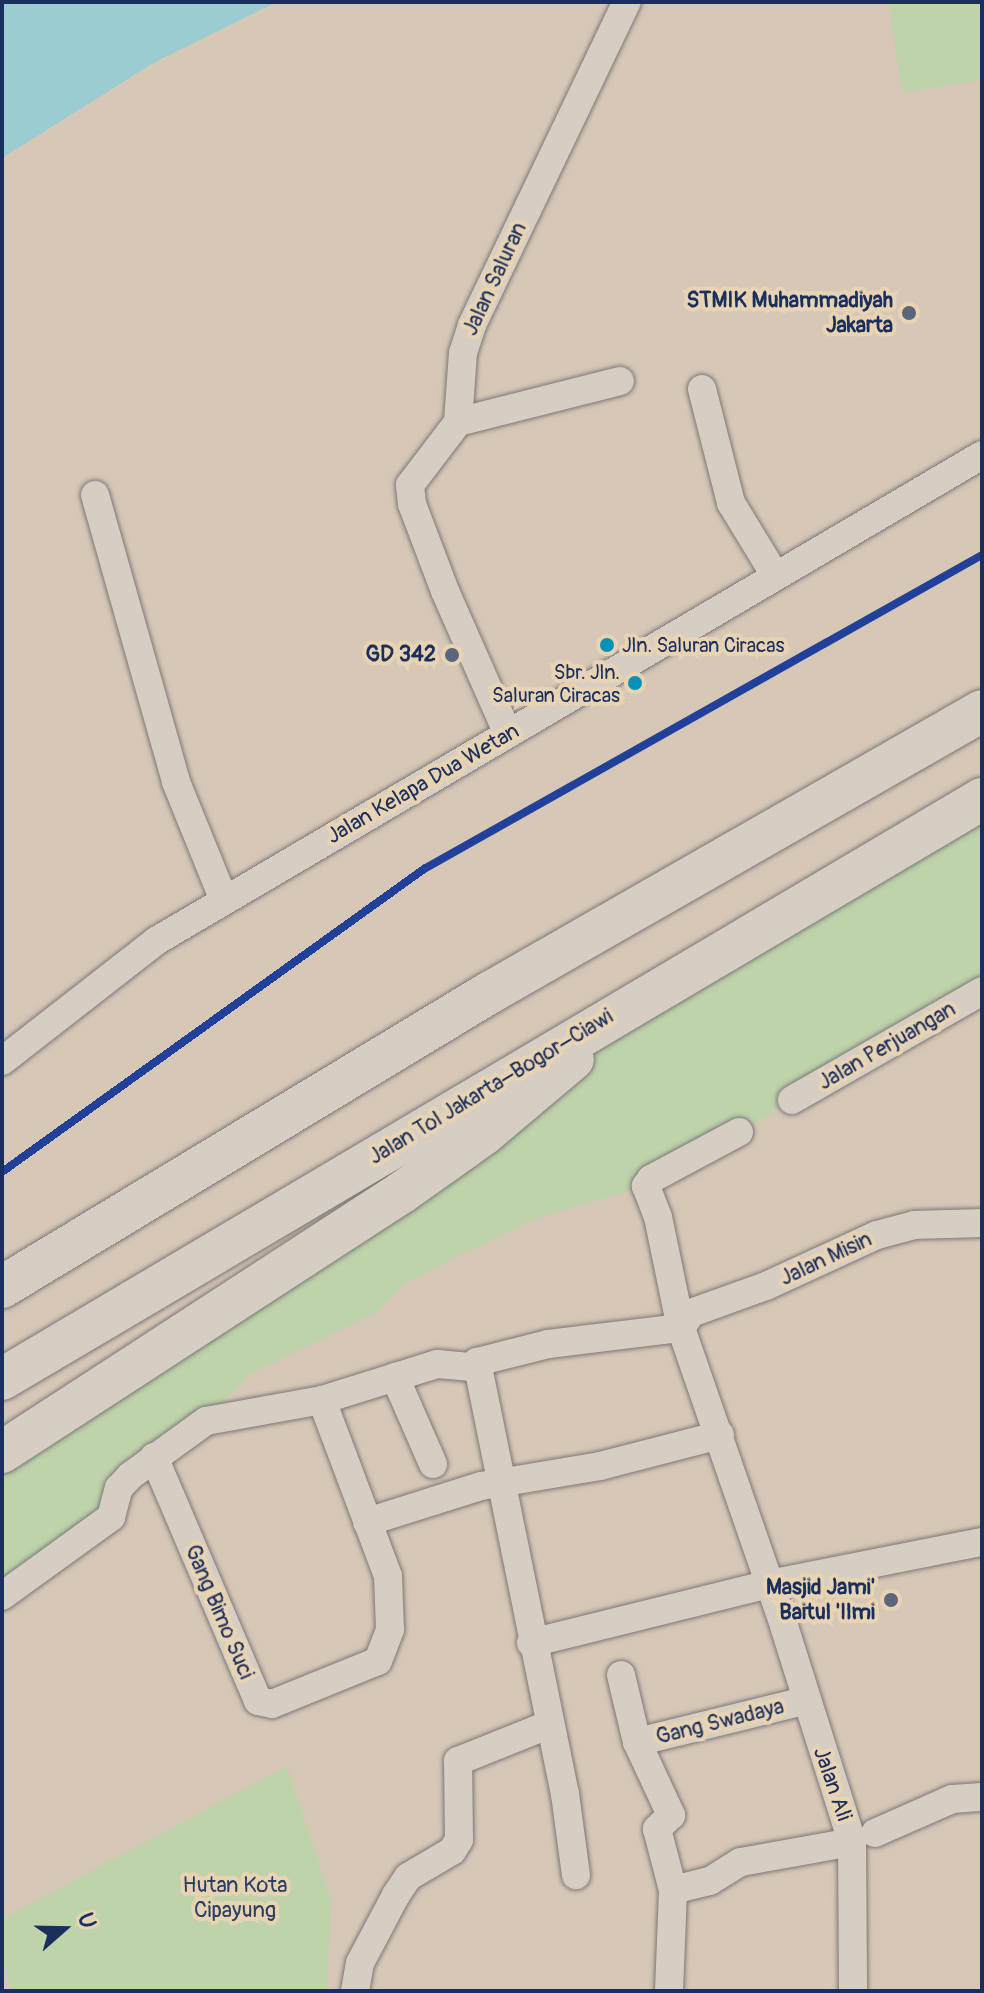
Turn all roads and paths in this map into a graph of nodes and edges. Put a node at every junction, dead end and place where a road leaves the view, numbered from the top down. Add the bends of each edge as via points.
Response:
1 (627, 2) edge
2 (620, 381) dead end
3 (702, 389) dead end
4 (458, 422) junction
5 (982, 455) edge
6 (95, 495) dead end
7 (775, 575) junction
8 (982, 711) edge
9 (508, 734) junction
10 (982, 799) edge
11 (224, 900) junction
12 (982, 991) edge
13 (642, 996) junction
14 (2, 1061) edge
15 (792, 1100) dead end
16 (739, 1132) dead end
17 (982, 1223) edge
18 (2, 1287) edge
19 (681, 1328) junction
20 (477, 1362) junction
21 (395, 1377) junction
22 (2, 1379) edge
23 (322, 1400) junction
24 (720, 1435) junction
25 (2, 1452) edge
26 (154, 1457) junction
27 (433, 1464) dead end
28 (504, 1486) junction
29 (367, 1522) junction
30 (982, 1542) edge
31 (769, 1584) junction
32 (2, 1596) edge
33 (531, 1643) junction
34 (621, 1675) dead end
35 (804, 1701) junction
36 (548, 1725) junction
37 (637, 1742) junction
38 (982, 1797) edge
39 (863, 1838) junction
40 (576, 1875) dead end
41 (673, 1890) junction
42 (355, 1991) edge
43 (669, 1991) edge
44 (853, 1991) edge

1 - 4 street, Jalan Saluran via 472,325 463,353
2 - 4 street
3 - 7 street via 731,503
4 - 9 street via 412,476 412,504
5 - 7 street, Jalan Kelapa Dua Wetan
6 - 11 street via 176,782
7 - 9 street, Jalan Kelapa Dua Wetan
8 - 18 highway via 489,993
9 - 11 street, Jalan Kelapa Dua Wetan
10 - 13 highway, Jalan Tol Jakarta–Bogor–Ciawi
11 - 14 street, Jalan Kelapa Dua Wetan via 99,981
12 - 15 street, Jalan Perjuangan
13 - 22 highway, Jalan Tol Jakarta–Bogor–Ciawi
13 - 25 highway via 484,1134
16 - 19 street via 646,1186 658,1217
17 - 19 street, Jalan Misin via 914,1225 877,1235 766,1286 691,1313
19 - 20 street via 548,1344
19 - 24 street, Jalan Ali
20 - 21 street via 470,1367 437,1364
20 - 28 street
21 - 23 street
21 - 27 street
23 - 26 street via 206,1421
23 - 29 street, Gang Bimo Suci
24 - 28 street
24 - 31 street, Jalan Ali
26 - 29 street, Gang Bimo Suci via 260,1704 368,1668 385,1653 390,1629 388,1576
26 - 32 street via 119,1488 111,1517
28 - 29 street via 446,1495
28 - 33 street
30 - 31 street
31 - 33 street
31 - 35 street, Jalan Ali
33 - 36 street
34 - 37 street, Gang Swadaya
35 - 37 street, Gang Swadaya
35 - 39 street, Jalan Ali
36 - 40 street via 565,1794
36 - 42 street via 458,1761 459,1840 402,1886 364,1953
37 - 41 street, Gang Swadaya via 671,1815 659,1826
38 - 39 street via 952,1799
39 - 41 street via 741,1862 710,1881
39 - 44 street, Jalan Ali
41 - 43 street

